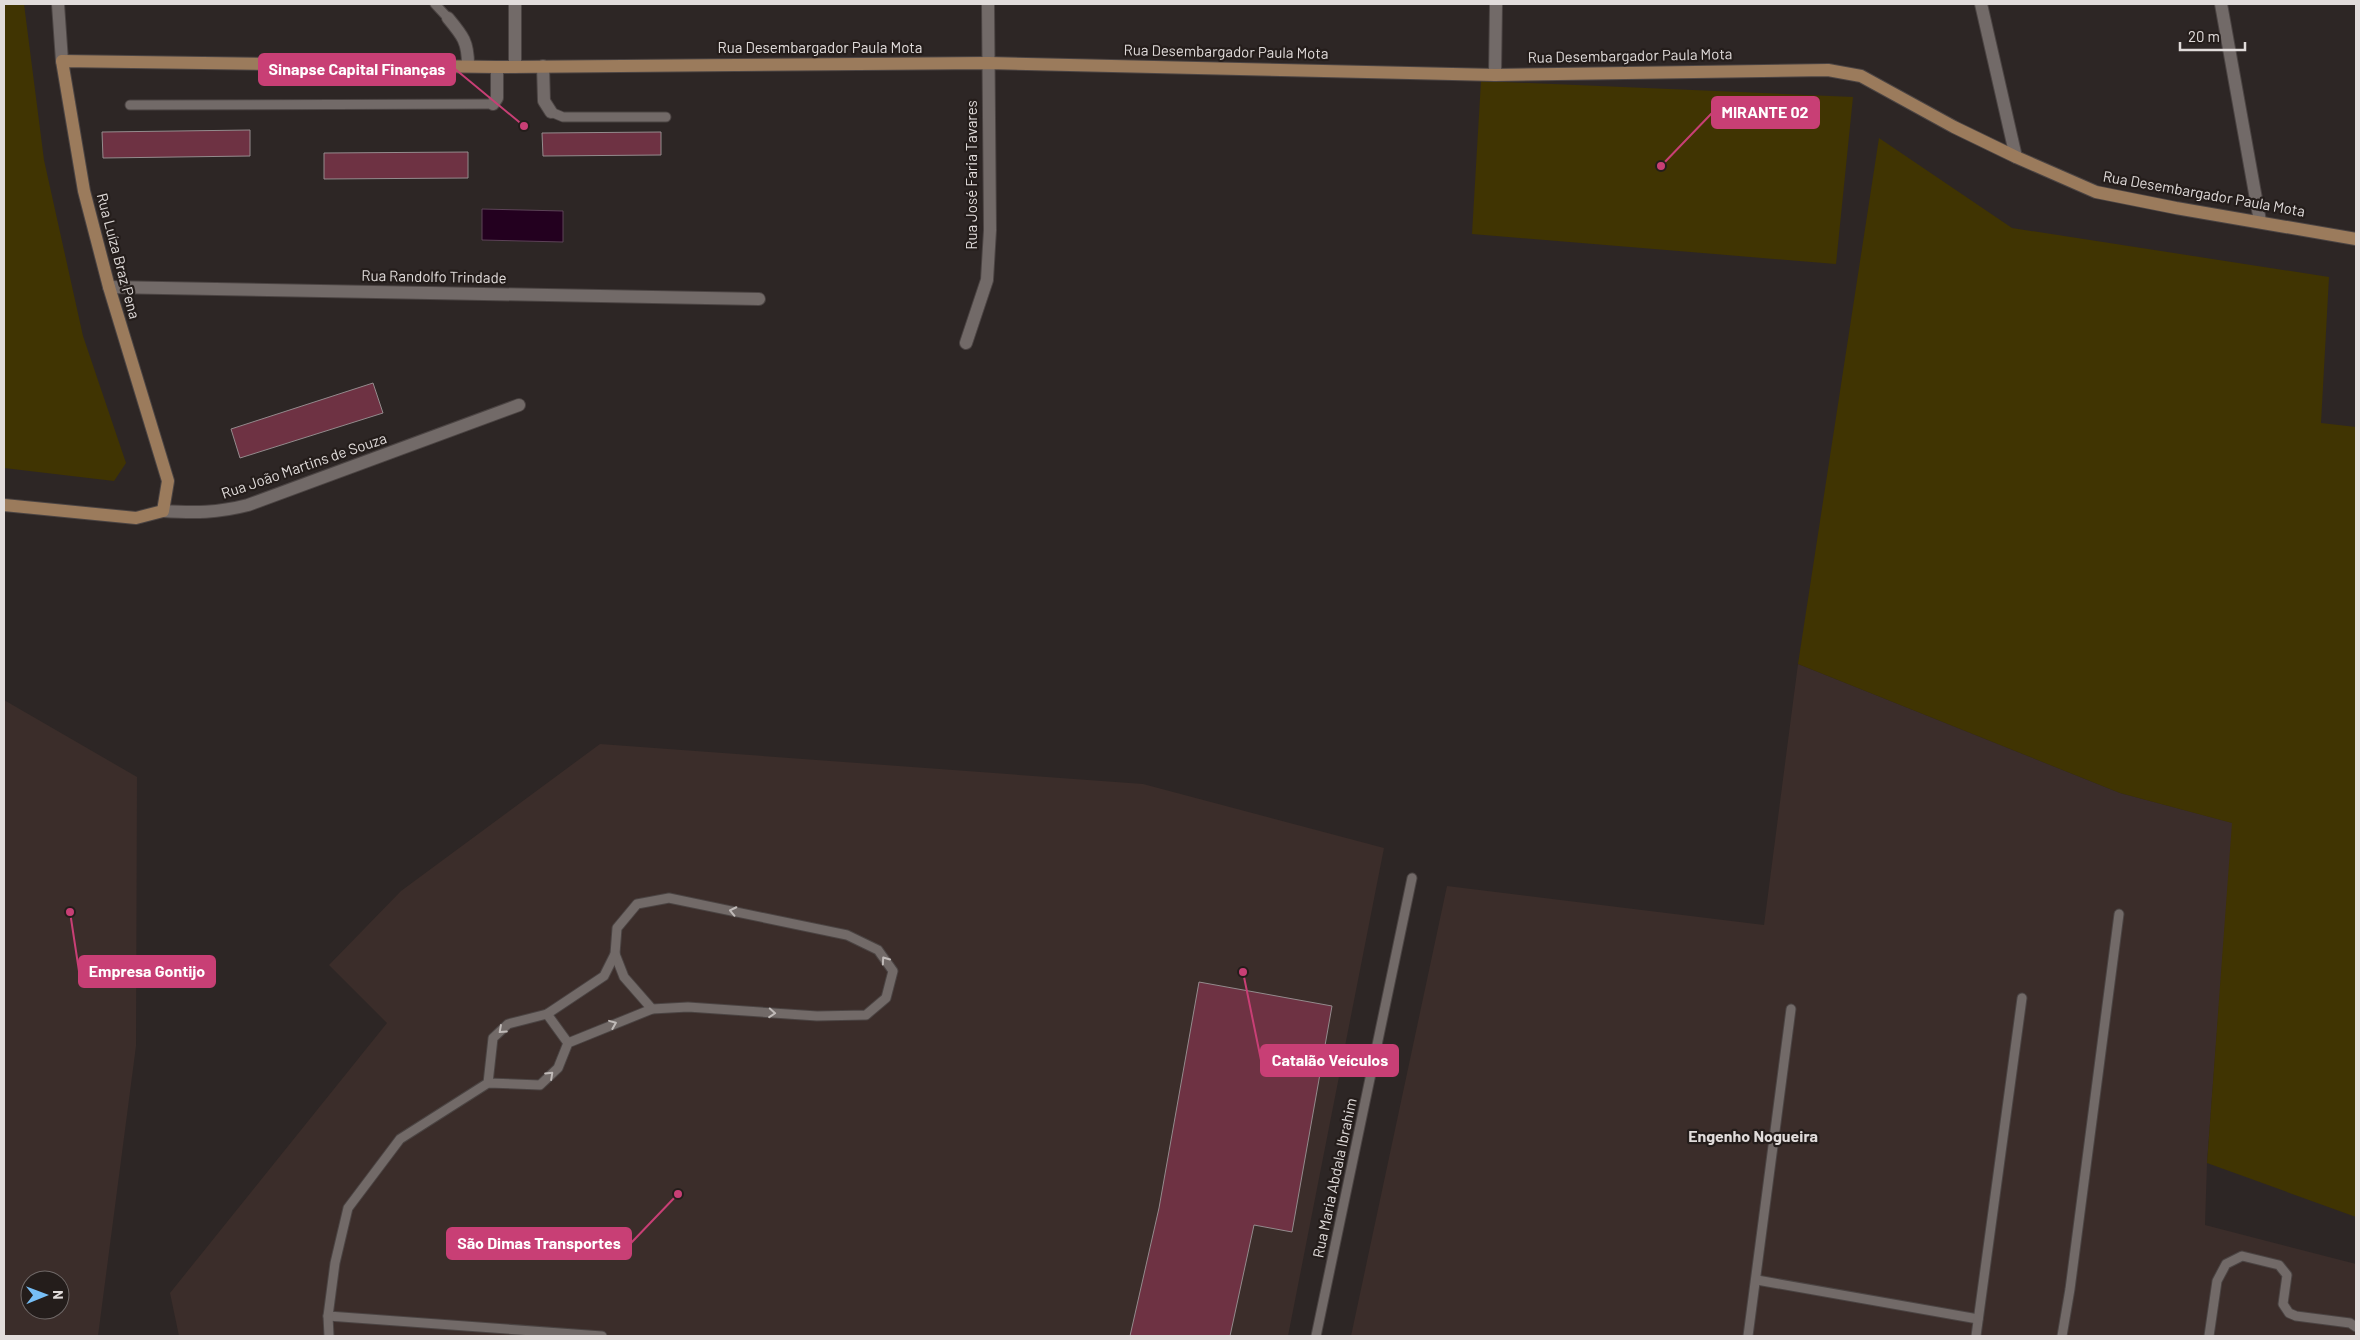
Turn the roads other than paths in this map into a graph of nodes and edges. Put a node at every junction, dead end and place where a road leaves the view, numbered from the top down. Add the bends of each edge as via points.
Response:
1 (58, 4) edge
2 (435, 4) edge
3 (515, 4) edge
4 (988, 4) edge
5 (1496, 4) edge
6 (1981, 4) edge
7 (2221, 4) edge
8 (448, 18) joint
9 (62, 61) junction
10 (988, 62) junction
11 (468, 66) junction
12 (543, 66) junction
13 (497, 67) junction
14 (515, 67) junction
15 (1495, 74) junction
16 (493, 104) joint
17 (130, 106) dead end
18 (551, 112) joint
19 (666, 117) dead end
20 (2016, 157) junction
21 (2260, 221) junction
22 (2356, 239) edge
23 (109, 287) junction
24 (759, 299) dead end
25 (966, 343) dead end
26 (519, 405) dead end
27 (4, 505) edge
28 (163, 511) junction
29 (1412, 878) dead end
30 (2120, 914) dead end
31 (615, 954) junction
32 (2022, 998) dead end
33 (1791, 1008) dead end
34 (652, 1009) junction
35 (547, 1014) junction
36 (568, 1042) junction
37 (488, 1083) junction
38 (1756, 1280) junction
39 (328, 1316) junction
40 (1978, 1319) junction
41 (2356, 1327) edge
42 (329, 1336) edge
43 (602, 1336) edge
44 (1316, 1336) edge
45 (1748, 1336) edge
46 (1976, 1336) edge
47 (2062, 1336) edge
48 (2209, 1336) edge

1 - 9 street, Rua Luíza Braz Pena
2 - 8 lane
3 - 14 street
4 - 10 street, Rua José Faria Tavares
5 - 15 street
6 - 20 street
7 - 21 street
8 - 11 street via 468,47
9 - 11 street, Rua Desembargador Paula Mota
9 - 23 street, Rua Luíza Braz Pena via 84,191
10 - 12 street, Rua Desembargador Paula Mota
10 - 15 street, Rua Desembargador Paula Mota
10 - 25 street, Rua José Faria Tavares via 990,230 987,280
11 - 13 street, Rua Desembargador Paula Mota
12 - 14 street, Rua Desembargador Paula Mota
12 - 18 street via 544,101
13 - 14 street, Rua Desembargador Paula Mota
13 - 16 street via 497,98
15 - 20 street, Rua Desembargador Paula Mota via 1828,70 1861,76
16 - 17 lane
18 - 19 lane via 564,117
20 - 21 street, Rua Desembargador Paula Mota via 2096,192
21 - 22 street, Rua Desembargador Paula Mota
23 - 24 street, Rua Randolfo Trindade
23 - 28 street, Rua Luíza Braz Pena via 168,481
26 - 28 street, Rua João Martins de Souza via 248,505 201,514
27 - 28 street, Rua João Martins de Souza via 136,518
29 - 44 lane, Rua Maria Abdala Ibrahim
30 - 47 lane
31 - 34 lane via 624,977
34 -> 31 lane via 688,1007 817,1016 866,1015 886,998 893,971 878,950 848,935 669,898 637,904 617,928
31 - 35 lane via 604,976
32 - 40 lane
33 - 38 lane
36 -> 34 lane
35 - 36 lane
35 -> 37 lane via 508,1024 493,1038
37 -> 36 lane via 540,1085 558,1068
37 - 39 lane via 400,1139 348,1208 335,1263
38 - 40 lane
38 - 45 lane
39 - 42 lane
39 - 43 lane
40 - 46 lane
41 - 48 lane via 2350,1323 2289,1313 2283,1304 2287,1275 2279,1266 2242,1256 2226,1264 2218,1281

